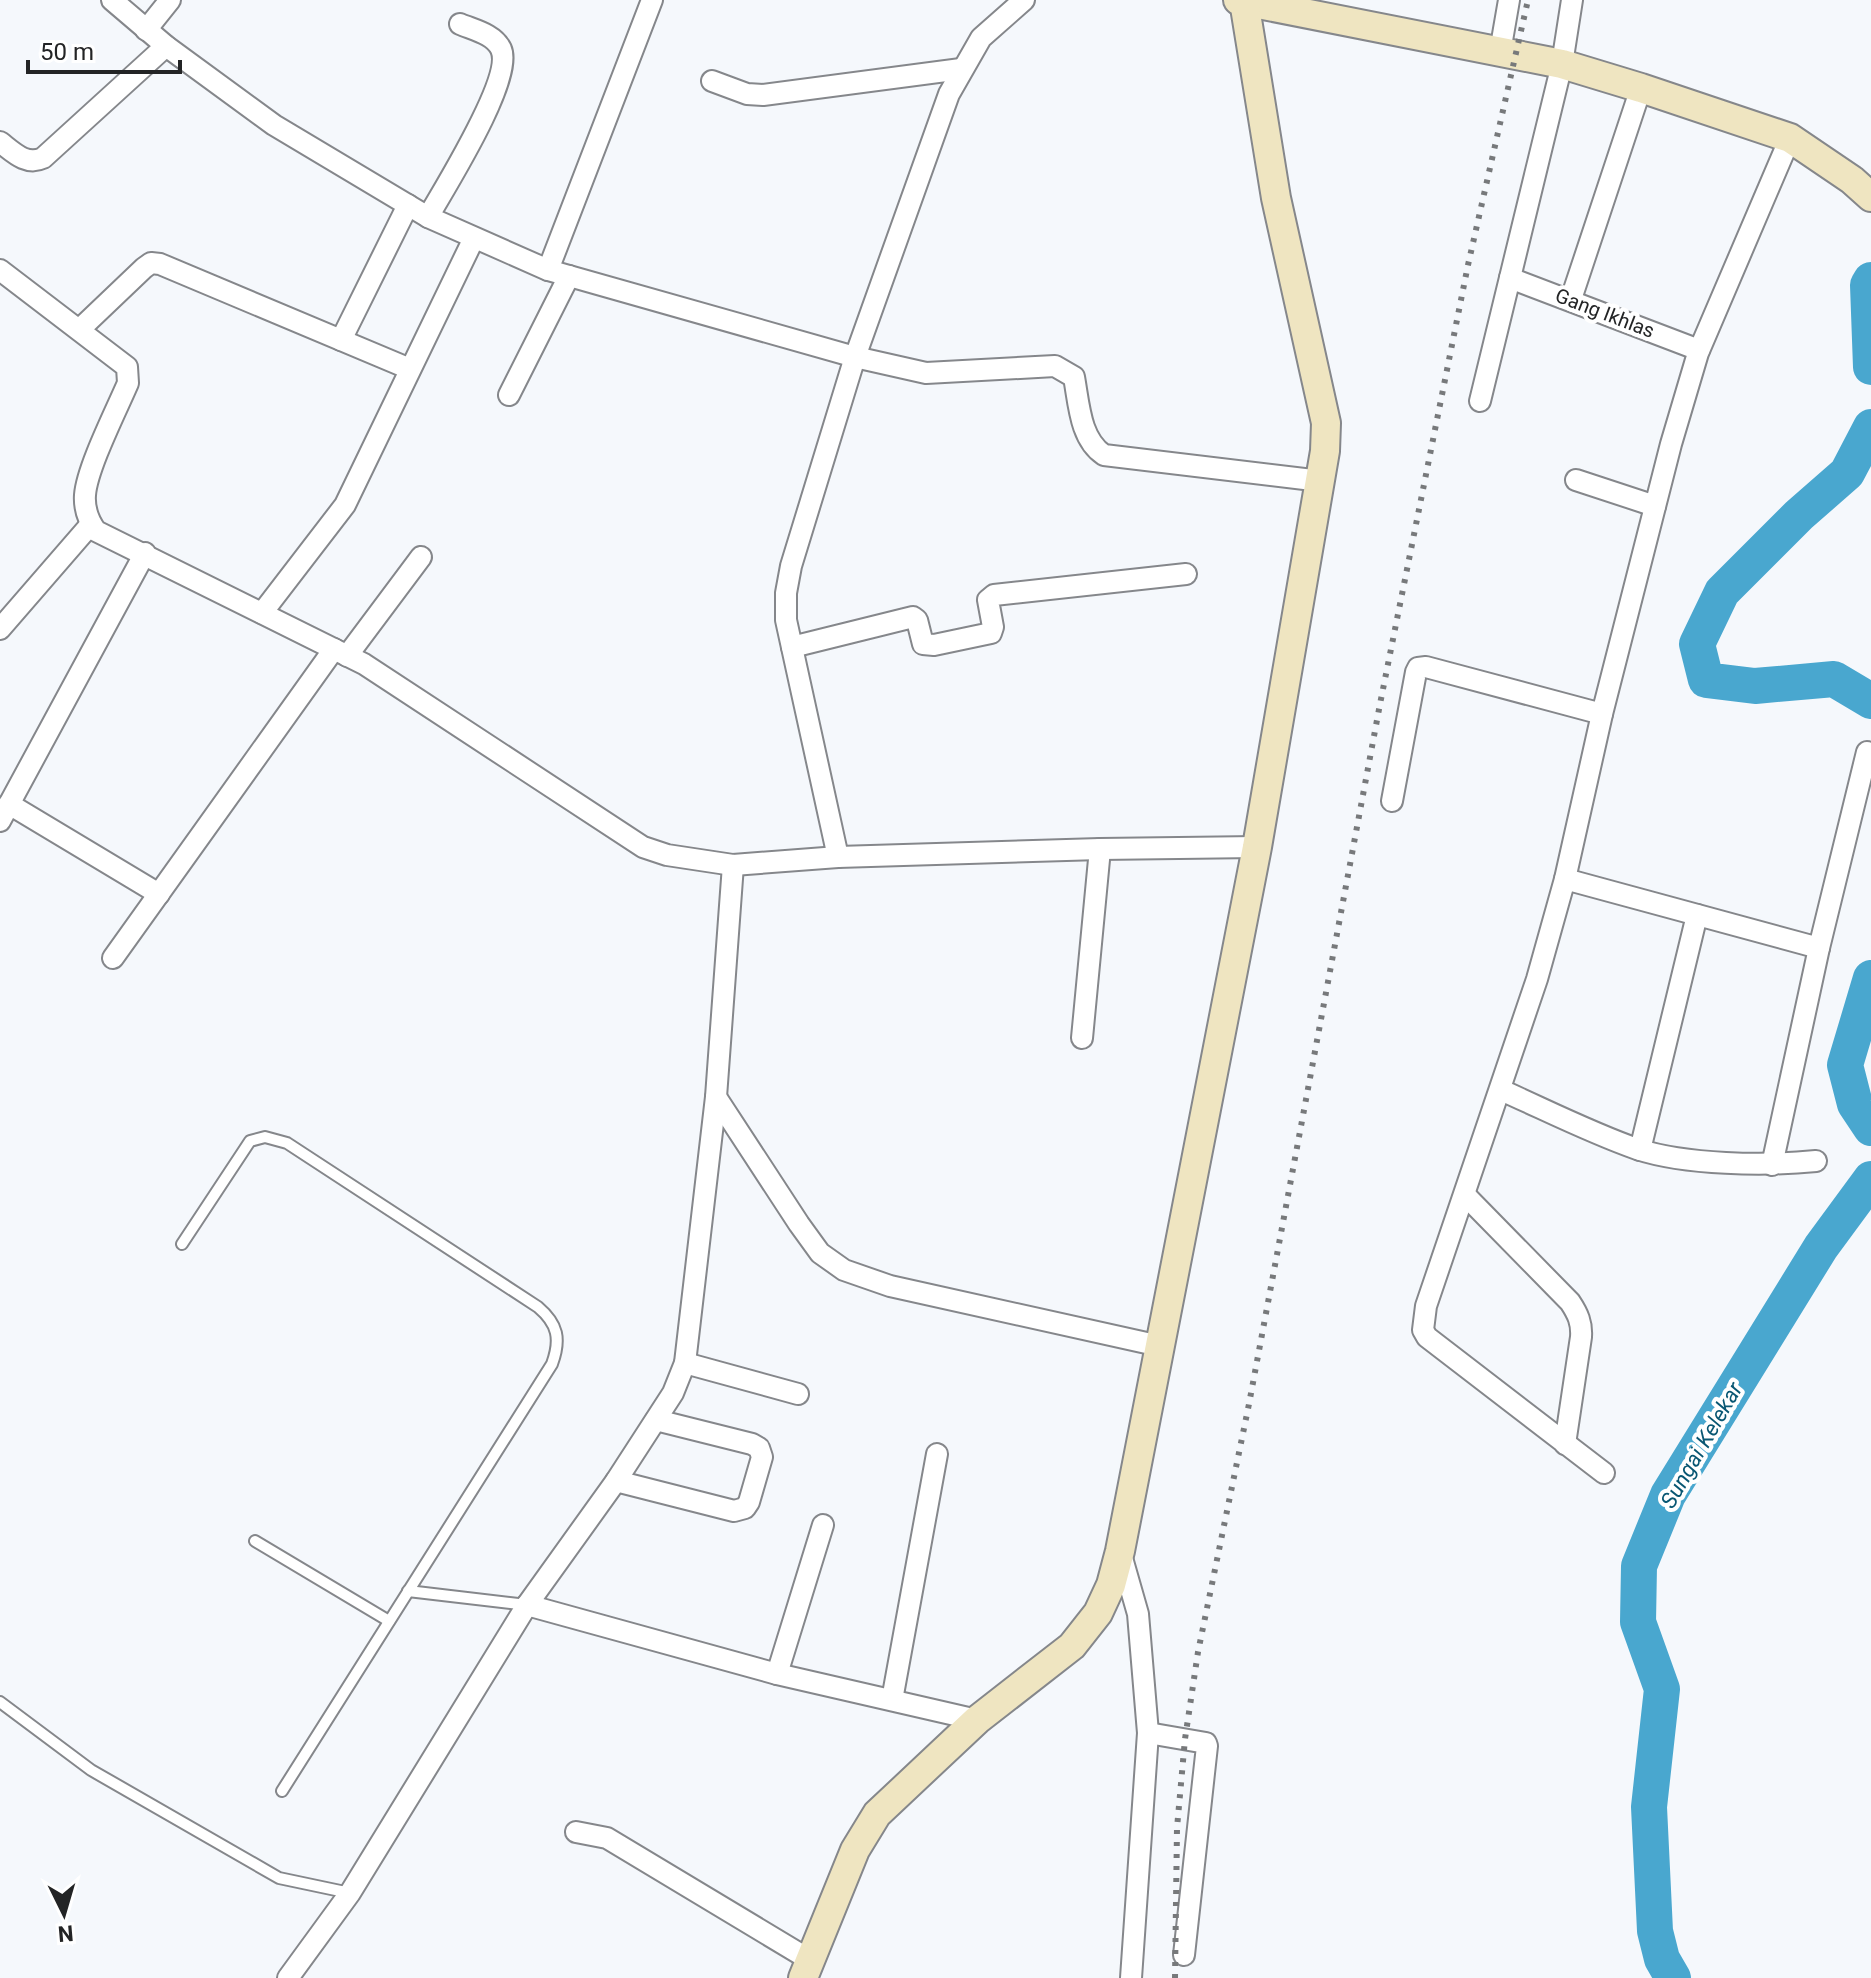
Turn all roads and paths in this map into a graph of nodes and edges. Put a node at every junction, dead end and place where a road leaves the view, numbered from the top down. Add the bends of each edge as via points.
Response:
1 (112, 0) edge
2 (170, 0) edge
3 (652, 0) edge
4 (1024, 0) edge
5 (1509, 0) edge
6 (1572, 0) edge
7 (1241, 1) edge
8 (460, 24) dead end
9 (146, 30) junction
10 (166, 46) junction
11 (1500, 52) junction
12 (1562, 64) junction
13 (961, 69) junction
14 (712, 81) dead end
15 (1641, 88) junction
16 (1790, 138) junction
17 (0, 142) edge
18 (1871, 197) edge
19 (408, 205) junction
20 (428, 217) junction
21 (474, 238) junction
22 (0, 270) edge
23 (548, 270) junction
24 (569, 276) junction
25 (1510, 278) junction
26 (1571, 299) junction
27 (80, 329) junction
28 (341, 340) junction
29 (1699, 350) junction
30 (855, 357) junction
31 (410, 369) junction
32 (509, 395) dead end
33 (1480, 401) dead end
34 (1576, 480) dead end
35 (1321, 481) junction
36 (1655, 506) junction
37 (91, 524) junction
38 (145, 553) junction
39 (421, 557) dead end
40 (1186, 574) dead end
41 (262, 613) junction
42 (0, 629) edge
43 (792, 647) junction
44 (340, 652) junction
45 (1602, 714) junction
46 (1867, 752) dead end
47 (1392, 801) dead end
48 (5, 813) edge
49 (1257, 847) junction
50 (1100, 849) junction
51 (838, 857) junction
52 (733, 865) junction
53 (1565, 879) junction
54 (159, 894) junction
55 (1697, 915) junction
56 (1819, 948) junction
57 (113, 958) dead end
58 (1082, 1038) dead end
59 (1501, 1090) junction
60 (716, 1097) junction
61 (1640, 1150) junction
62 (1816, 1161) dead end
63 (1772, 1165) junction
64 (1466, 1196) junction
65 (182, 1244) dead end
66 (1160, 1346) junction
67 (685, 1363) junction
68 (798, 1394) dead end
69 (656, 1420) junction
70 (1565, 1444) junction
71 (937, 1454) dead end
72 (1604, 1473) dead end
73 (616, 1481) junction
74 (823, 1525) dead end
75 (255, 1541) dead end
76 (1120, 1551) junction
77 (408, 1591) junction
78 (527, 1605) junction
79 (389, 1621) junction
80 (777, 1674) junction
81 (892, 1700) junction
82 (0, 1702) edge
83 (977, 1720) junction
84 (1148, 1733) junction
85 (282, 1791) dead end
86 (576, 1832) dead end
87 (350, 1893) junction
88 (1184, 1955) dead end
89 (806, 1969) edge
90 (288, 1978) edge
91 (1131, 1978) edge

1 - 9 street
2 - 9 street
3 - 23 street
4 - 13 street via 981,38
5 - 11 street
6 - 12 street
7 - 11 street
7 - 35 street via 1276,198 1326,423
8 - 20 street via 495,39 505,64 495,93
9 - 10 street
10 - 17 street via 43,158 27,161
10 - 19 street via 274,125
11 - 12 street
12 - 15 street
12 - 25 street
13 - 14 street via 763,95
13 - 30 street
15 - 16 street
15 - 26 street
16 - 18 street
16 - 29 street
19 - 20 street
19 - 28 street
20 - 21 street
21 - 23 street
21 - 31 street
22 - 27 street
23 - 24 street
24 - 30 street
24 - 32 street
25 - 26 street, Gang Ikhlas
25 - 33 street
26 - 29 street, Gang Ikhlas
27 - 28 street via 151,263
27 - 37 street via 123,362 129,373 88,479 86,513
28 - 31 street
29 - 36 street
30 - 35 street via 926,373 1055,366 1074,377 1086,437 1104,455
30 - 43 street via 791,566 786,620
31 - 41 street via 345,505
34 - 36 street
35 - 49 street
36 - 45 street
37 - 38 street
37 - 42 street
38 - 41 street
38 - 48 street
39 - 44 street
40 - 43 street via 994,595 988,600 991,633 934,645 923,644 913,617
41 - 44 street
43 - 51 street
44 - 52 street via 624,836 667,855
44 - 54 street
45 - 47 street via 1418,668
45 - 53 street
46 - 56 street
48 - 54 street
49 - 50 street
49 - 66 street
50 - 51 street
50 - 58 street
51 - 52 street
52 - 60 street
53 - 55 street
53 - 59 street
54 - 57 street
55 - 56 street
55 - 61 street
56 - 63 street
59 - 61 street
59 - 64 street
60 - 66 street via 820,1253 844,1270 890,1286
60 - 67 street
61 - 63 street
62 - 63 street
64 - 70 street via 1570,1302 1581,1322
64 - 70 street via 1426,1306 1423,1330
65 - 77 lane via 250,1141 265,1137 287,1143 552,1319 558,1333 552,1364
66 - 76 street
67 - 68 street
67 - 69 street
69 - 73 street
69 - 73 street via 759,1448 762,1457 749,1502 734,1511
70 - 72 street
71 - 81 street
73 - 78 street
74 - 80 street
75 - 79 lane
76 - 83 street via 1098,1613 1072,1646
76 - 84 street via 1138,1614
77 - 78 lane
77 - 79 lane
78 - 80 street
78 - 87 street
79 - 85 lane
80 - 81 street
81 - 83 street
82 - 87 lane via 91,1770 279,1878
83 - 89 street via 877,1814 855,1850
84 - 88 street via 1207,1746
84 - 91 street
86 - 89 street via 607,1838
87 - 90 street

